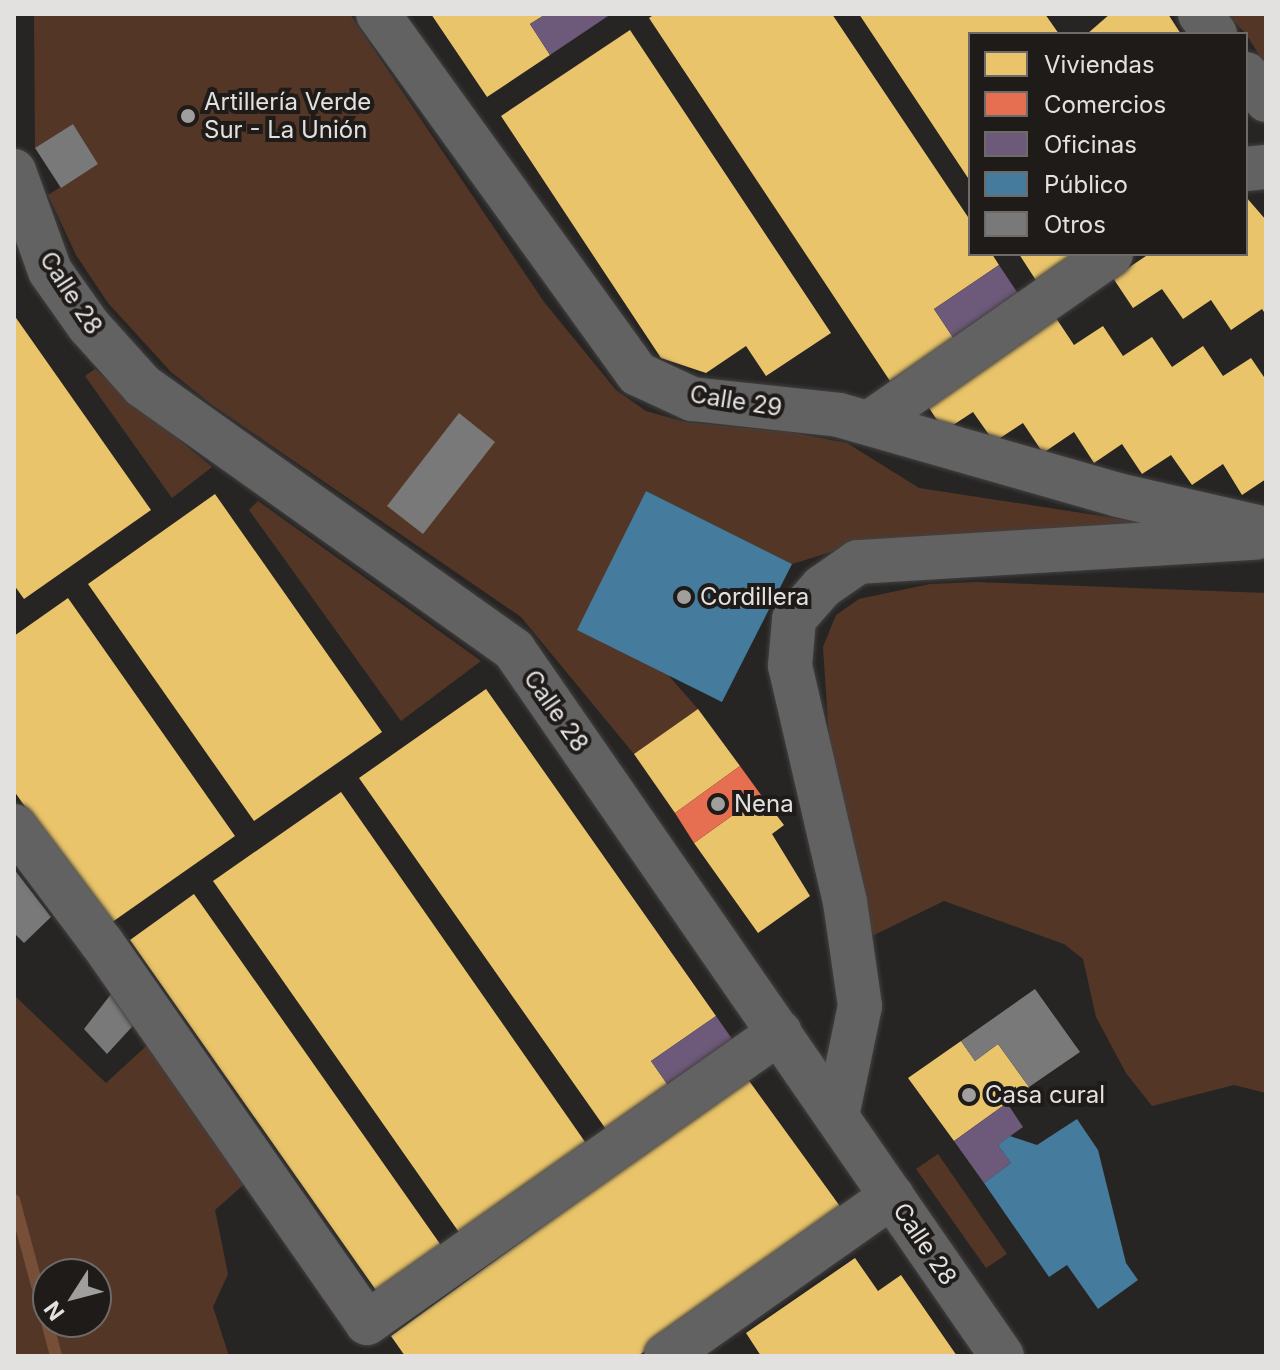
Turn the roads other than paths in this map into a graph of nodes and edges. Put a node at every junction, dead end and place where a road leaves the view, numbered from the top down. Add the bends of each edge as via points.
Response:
1 (378, 14) edge
2 (1200, 14) edge
3 (1214, 32) edge
4 (1248, 77) edge
5 (1266, 100) edge
6 (17, 200) edge
7 (1108, 256) edge
8 (869, 423) junction
9 (1266, 529) edge
10 (1266, 536) edge
11 (14, 826) edge
12 (780, 1032) junction
13 (837, 1116) junction
14 (892, 1196) junction
15 (666, 1356) edge
16 (1002, 1356) edge

1 - 8 street, Calle 29 via 638,374 692,399
2 - 3 street
4 - 5 street
6 - 12 street, Calle 28 via 50,271 89,326 143,386 514,650
7 - 8 street
8 - 9 street, Calle 29 via 1118,495
10 - 13 street via 1232,543 858,562 822,587 794,619 790,666 845,902 860,1006
11 - 12 street via 367,1323
12 - 13 street, Calle 28
13 - 14 street, Calle 28
14 - 15 street
14 - 16 street, Calle 28

